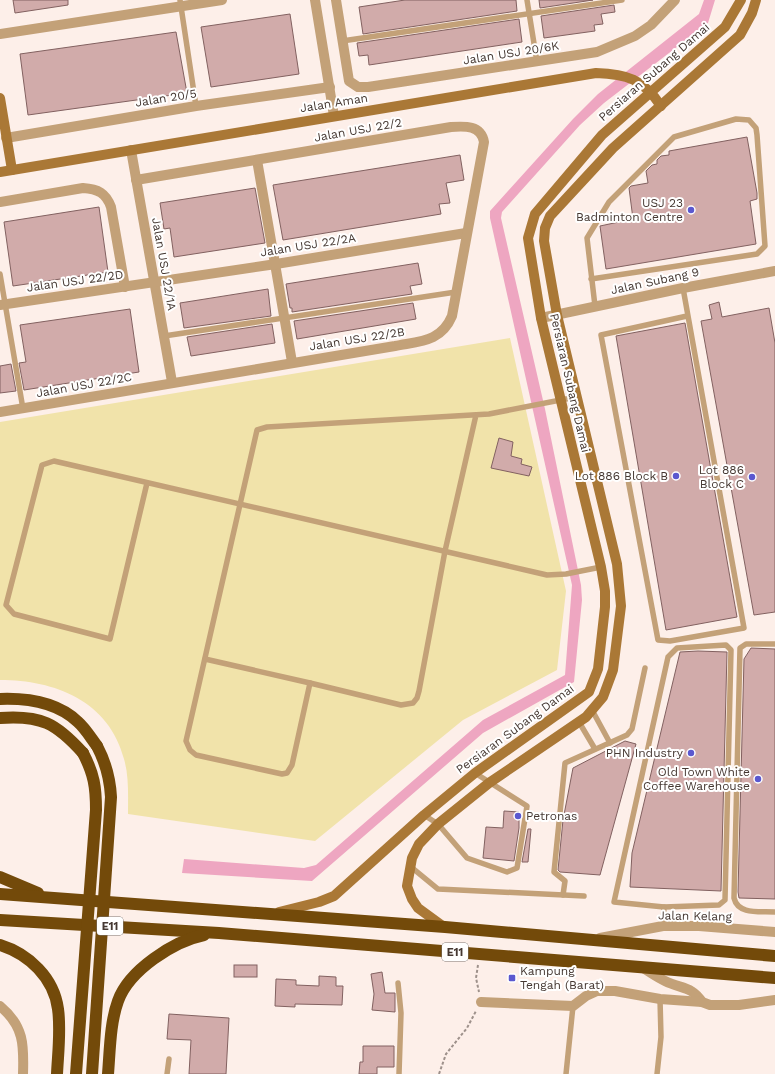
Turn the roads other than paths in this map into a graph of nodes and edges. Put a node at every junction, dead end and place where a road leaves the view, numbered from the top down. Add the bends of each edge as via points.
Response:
1 (222, 0) edge
2 (315, 0) edge
3 (336, 0) edge
4 (528, 0) edge
5 (622, 0) edge
6 (675, 0) edge
7 (741, 0) edge
8 (756, 0) edge
9 (180, 3) edge
10 (530, 12) junction
11 (0, 34) edge
12 (342, 41) junction
13 (537, 62) junction
14 (330, 87) junction
15 (649, 90) junction
16 (0, 98) edge
17 (196, 106) junction
18 (661, 106) junction
19 (334, 116) junction
20 (6, 138) junction
21 (131, 150) junction
22 (257, 160) junction
23 (12, 170) junction
24 (0, 172) edge
25 (136, 180) junction
26 (0, 202) edge
27 (466, 233) junction
28 (276, 264) junction
29 (775, 271) edge
30 (0, 274) edge
31 (591, 279) junction
32 (154, 281) junction
33 (125, 287) junction
34 (683, 288) junction
35 (456, 292) junction
36 (2, 305) edge
37 (595, 306) junction
38 (557, 314) junction
39 (687, 316) junction
40 (285, 317) junction
41 (541, 318) junction
42 (164, 336) junction
43 (292, 362) junction
44 (172, 382) junction
45 (576, 397) junction
46 (556, 402) junction
47 (22, 409) junction
48 (0, 412) edge
49 (476, 415) junction
50 (148, 483) junction
51 (239, 504) junction
52 (445, 551) junction
53 (602, 567) junction
54 (775, 644) edge
55 (205, 659) junction
56 (646, 668) dead end
57 (310, 683) junction
58 (0, 699) edge
59 (592, 710) junction
60 (0, 718) edge
61 (579, 722) junction
62 (610, 743) junction
63 (595, 749) junction
64 (475, 773) junction
65 (489, 783) junction
66 (424, 815) junction
67 (438, 824) junction
68 (410, 866) junction
69 (0, 877) edge
70 (0, 894) edge
71 (563, 895) junction
72 (584, 896) dead end
73 (48, 898) junction
74 (664, 907) junction
75 (775, 912) edge
76 (263, 914) junction
77 (0, 920) edge
78 (663, 926) junction
79 (445, 928) junction
80 (775, 932) edge
81 (219, 933) junction
82 (591, 941) junction
83 (0, 945) edge
84 (775, 956) edge
85 (643, 968) junction
86 (775, 978) edge
87 (398, 983) dead end
88 (660, 999) junction
89 (775, 1000) edge
90 (481, 1002) road end
91 (702, 1002) junction
92 (0, 1006) edge
93 (573, 1006) junction
94 (170, 1059) dead end
95 (23, 1074) edge
96 (57, 1074) edge
97 (76, 1074) edge
98 (92, 1074) edge
99 (108, 1074) edge
100 (166, 1074) edge
101 (399, 1074) edge
102 (566, 1074) edge
103 (657, 1074) edge

1 - 9 street
2 - 14 street
3 - 12 street, Jalan USJ 20/6K
4 - 10 lane
5 - 10 lane
6 - 13 street, Jalan USJ 20/6K via 651,25 617,45 597,52
7 - 15 street, Persiaran Subang Damai via 725,27
8 - 18 street, Persiaran Subang Damai via 740,35
9 - 11 street
9 - 17 lane
10 - 12 lane
10 - 13 lane
12 - 13 street, Jalan USJ 20/6K via 349,81 358,87
14 - 17 street, Jalan 20/5
14 - 19 street
15 - 18 street, Jalan Aman
15 - 19 street, Jalan Aman via 630,79 596,73
15 - 41 street, Persiaran Subang Damai via 602,135 535,214 528,238
16 - 20 street
17 - 20 street, Jalan 20/5
18 - 38 street, Persiaran Subang Damai via 613,148 550,216 545,228 544,242
19 - 21 street, Jalan Aman
20 - 23 street
21 - 23 street, Jalan Aman
21 - 25 street, Jalan USJ 22/1A
22 - 25 street, Jalan USJ 22/2
22 - 27 street, Jalan USJ 22/2 via 468,126 481,132 484,142
22 - 28 street
23 - 24 street, Jalan Aman
25 - 32 street, Jalan USJ 22/1A
26 - 33 street via 83,188 102,192 108,198 111,207
27 - 28 street, Jalan USJ 22/2A
27 - 35 street, Jalan USJ 22/2B
28 - 32 street, Jalan USJ 22/2A
28 - 40 street
29 - 34 street, Jalan Subang 9
30 - 36 lane
31 - 31 lane via 587,238 609,202 674,136 736,119 749,120 756,128 757,135 765,246 762,250 757,254
31 - 37 lane
32 - 33 street, Jalan USJ 22/2D
32 - 42 street, Jalan USJ 22/1A
33 - 36 street, Jalan USJ 22/2D
34 - 37 street, Jalan Subang 9
34 - 39 lane
35 - 40 lane
35 - 43 street, Jalan USJ 22/2B via 448,324 435,337
36 - 47 lane
37 - 38 street, Jalan Subang 9
38 - 41 street, Jalan Subang 9
38 - 45 street, Persiaran Subang Damai
39 - 39 lane via 601,335 658,640 670,641 744,628
40 - 42 lane
40 - 43 street
41 - 46 street, Persiaran Subang Damai
42 - 44 street, Jalan USJ 22/1A
43 - 44 street, Jalan USJ 22/2B
44 - 47 street, Jalan USJ 22/2C
45 - 46 lane
45 - 59 street, Persiaran Subang Damai via 617,564 622,606 613,670 604,697
46 - 49 lane
46 - 53 street, Persiaran Subang Damai
47 - 48 street, Jalan USJ 22/2C
49 - 51 lane via 262,428 256,434
49 - 52 lane
50 - 50 lane via 110,639 14,614 6,605 42,465 54,461
50 - 51 lane
51 - 52 lane
51 - 55 lane
52 - 53 lane via 547,575
52 - 57 lane via 419,691 413,704 401,705
53 - 64 street, Persiaran Subang Damai via 605,607 598,670 589,692
54 - 75 lane via 746,644 740,648 734,898 735,903 744,910
55 - 57 lane
55 - 57 lane via 186,741 190,750 196,755 277,774 287,773 292,766
56 - 62 lane via 632,728 627,735
58 - 98 highway, bridge via 38,701 59,709 78,722 97,746 106,763 110,779 111,797
59 - 61 street, Persiaran Subang Damai
59 - 62 lane
60 - 97 highway, bridge via 38,718 55,727 83,753 91,768 96,787
61 - 63 lane
61 - 65 street, Persiaran Subang Damai
62 - 63 lane
63 - 71 lane via 565,763 554,872 565,881
64 - 65 lane
64 - 66 street, Persiaran Subang Damai
65 - 67 street, Persiaran Subang Damai
65 - 67 lane via 527,806 517,868 507,872 467,858
66 - 67 lane
66 - 76 street, Persiaran Subang Damai via 334,896 288,911
67 - 68 street, Persiaran Subang Damai via 419,844
68 - 71 lane via 438,889
68 - 79 street, Persiaran Subang Damai via 407,886 412,899 418,908
69 - 73 highway
70 - 73 highway, E11
71 - 72 lane
73 - 76 highway, E11
74 - 74 lane via 614,902 668,657 677,648 726,645 731,650 725,900 719,905
74 - 78 lane
76 - 79 highway, E11
77 - 81 highway, E11
78 - 80 street, Jalan Kelang
78 - 82 street, Jalan Kelang
79 - 82 highway, E11
81 - 85 highway, E11
81 - 99 highway via 194,937 176,945 143,968 128,984 118,1000 112,1027
82 - 84 highway, E11
83 - 96 highway via 12,948 30,960 44,974 53,992 58,1009
85 - 86 highway, E11
85 - 91 street via 666,981 690,989
87 - 101 lane via 401,1013
88 - 91 street
88 - 93 street via 615,991 597,991
88 - 103 lane via 661,1037
89 - 91 street via 739,1005 710,1005
90 - 93 street
92 - 95 street via 17,1024 22,1039
93 - 102 lane
94 - 100 lane

